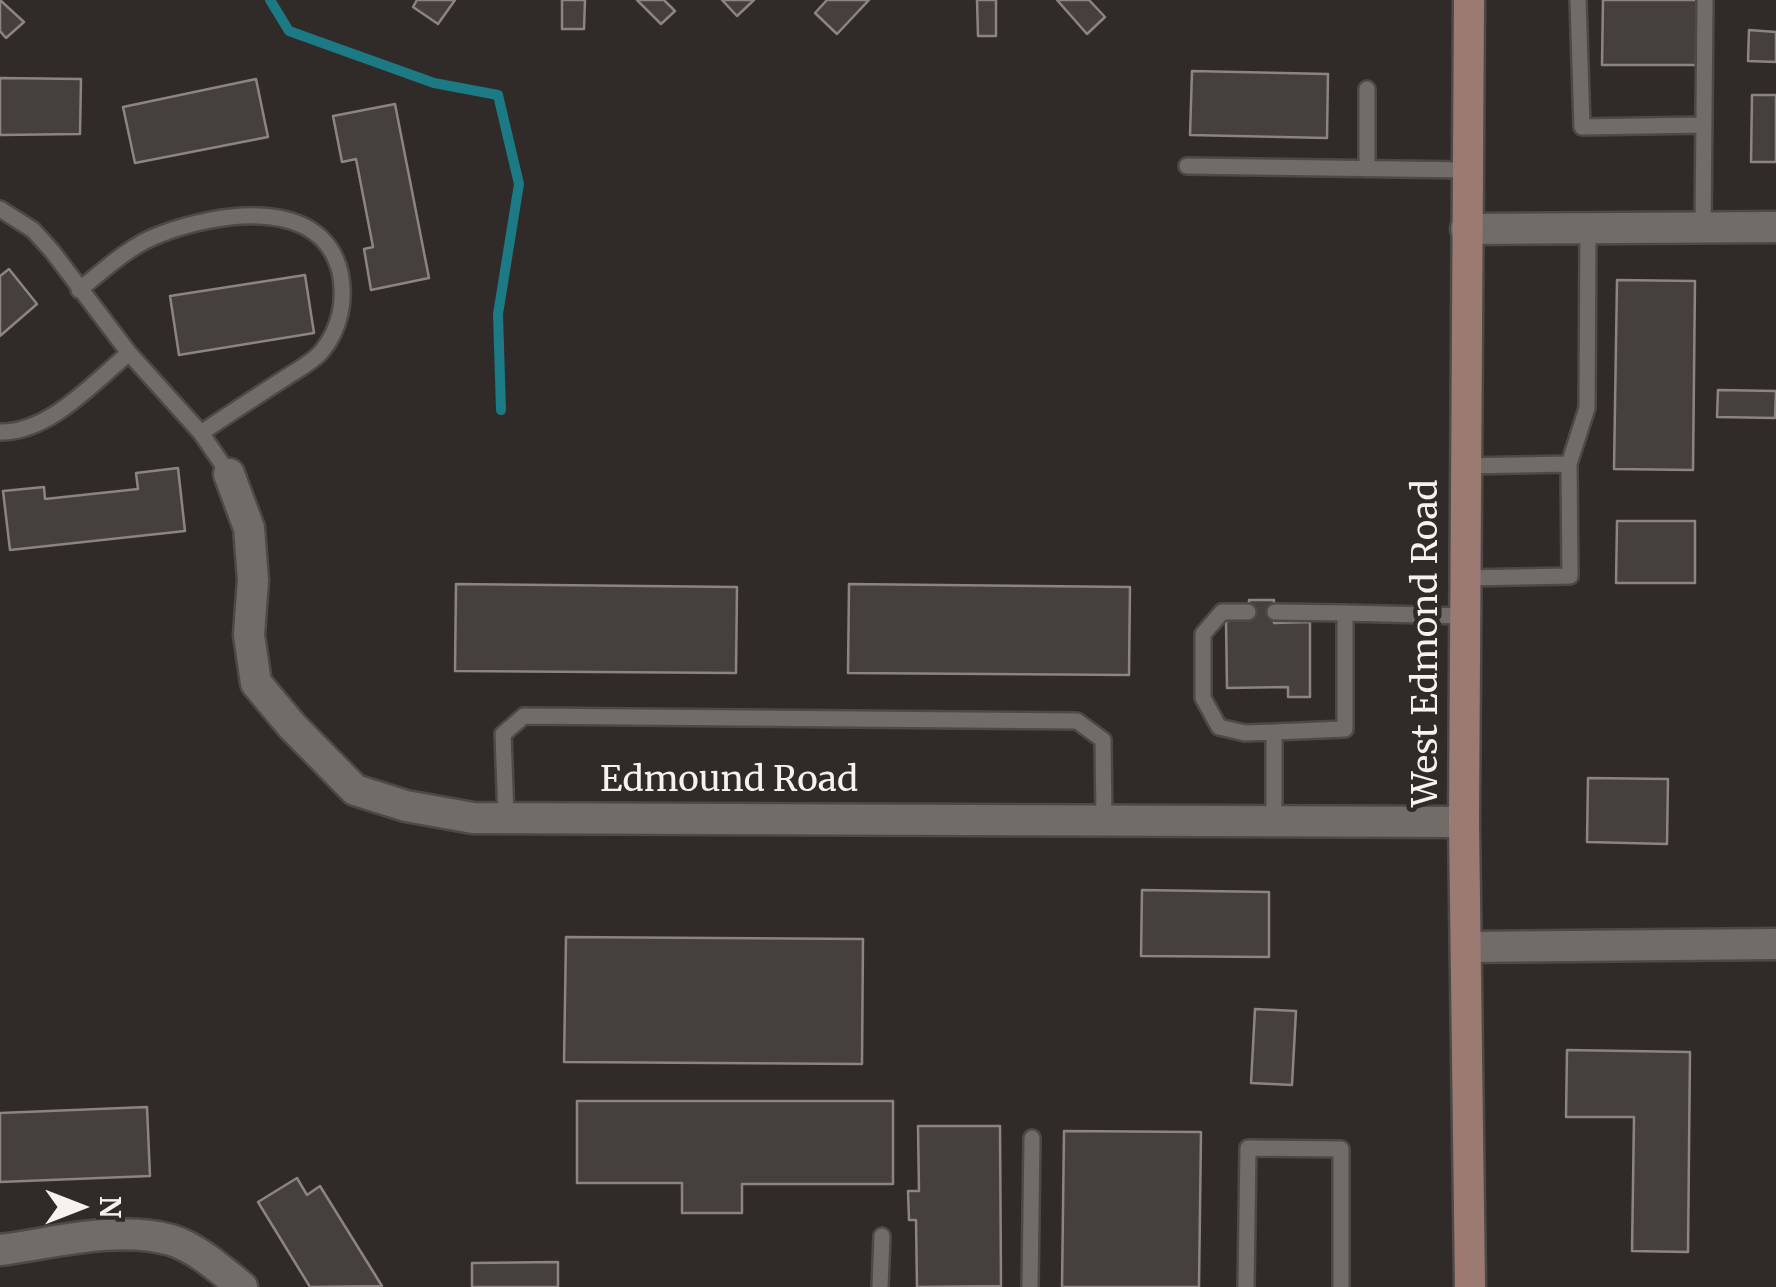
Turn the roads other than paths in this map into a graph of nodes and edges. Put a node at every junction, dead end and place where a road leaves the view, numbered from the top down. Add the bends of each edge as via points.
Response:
1 (1468, 0) edge
2 (1578, 0) edge
3 (1705, 0) edge
4 (1367, 88) dead end
5 (1704, 125) junction
6 (1187, 166) dead end
7 (1367, 170) junction
8 (1466, 170) junction
9 (0, 209) edge
10 (1776, 227) edge
11 (1466, 228) junction
12 (1588, 228) junction
13 (1703, 228) junction
14 (79, 290) junction
15 (128, 353) junction
16 (0, 432) edge
17 (201, 433) junction
18 (1568, 464) junction
19 (1465, 466) junction
20 (229, 474) joint
21 (1465, 578) junction
22 (1248, 612) dead end
23 (1275, 612) dead end
24 (1345, 614) junction
25 (1465, 616) junction
26 (1274, 732) junction
27 (506, 818) junction
28 (1104, 820) junction
29 (1274, 821) junction
30 (1464, 822) junction
31 (1776, 944) edge
32 (1467, 948) junction
33 (1032, 1138) dead end
34 (882, 1236) dead end
35 (0, 1250) edge
36 (242, 1287) edge
37 (880, 1287) edge
38 (1030, 1287) edge
39 (1246, 1287) edge
40 (1341, 1287) edge
41 (1470, 1287) edge

1 - 8 main road, West Edmond Road
2 - 5 lane via 1582,127
3 - 5 lane
4 - 7 lane
5 - 13 lane
6 - 7 lane
7 - 8 lane
8 - 11 main road, West Edmond Road
9 - 14 lane via 34,230
10 - 13 street
11 - 12 street
11 - 19 main road, West Edmond Road
12 - 13 street
12 - 18 lane via 1587,408
14 - 15 lane
14 - 17 lane via 160,234 231,215 278,216 310,230 336,258 344,290 337,328 320,355
15 - 16 lane via 58,412
15 - 17 lane
17 - 20 lane
18 - 19 lane
18 - 21 lane via 1570,576
19 - 21 main road, West Edmond Road
20 - 27 street, Edmound Road via 248,528 248,635 256,683 355,790 406,806
21 - 25 main road, West Edmond Road
22 - 26 lane via 1222,612 1204,634 1204,698 1219,727
23 - 24 lane
24 - 25 lane
24 - 26 lane via 1345,729
25 - 30 main road, West Edmond Road
26 - 29 lane
27 - 28 street, Edmound Road
27 - 28 lane via 503,734 524,716 1077,721 1103,740
28 - 29 street, Edmound Road
29 - 30 street, Edmound Road
30 - 32 main road, West Edmond Road
31 - 32 street
32 - 41 main road, West Edmond Road
33 - 38 lane
34 - 37 lane
35 - 36 street via 136,1234 174,1241
39 - 40 lane via 1248,1148 1341,1149

